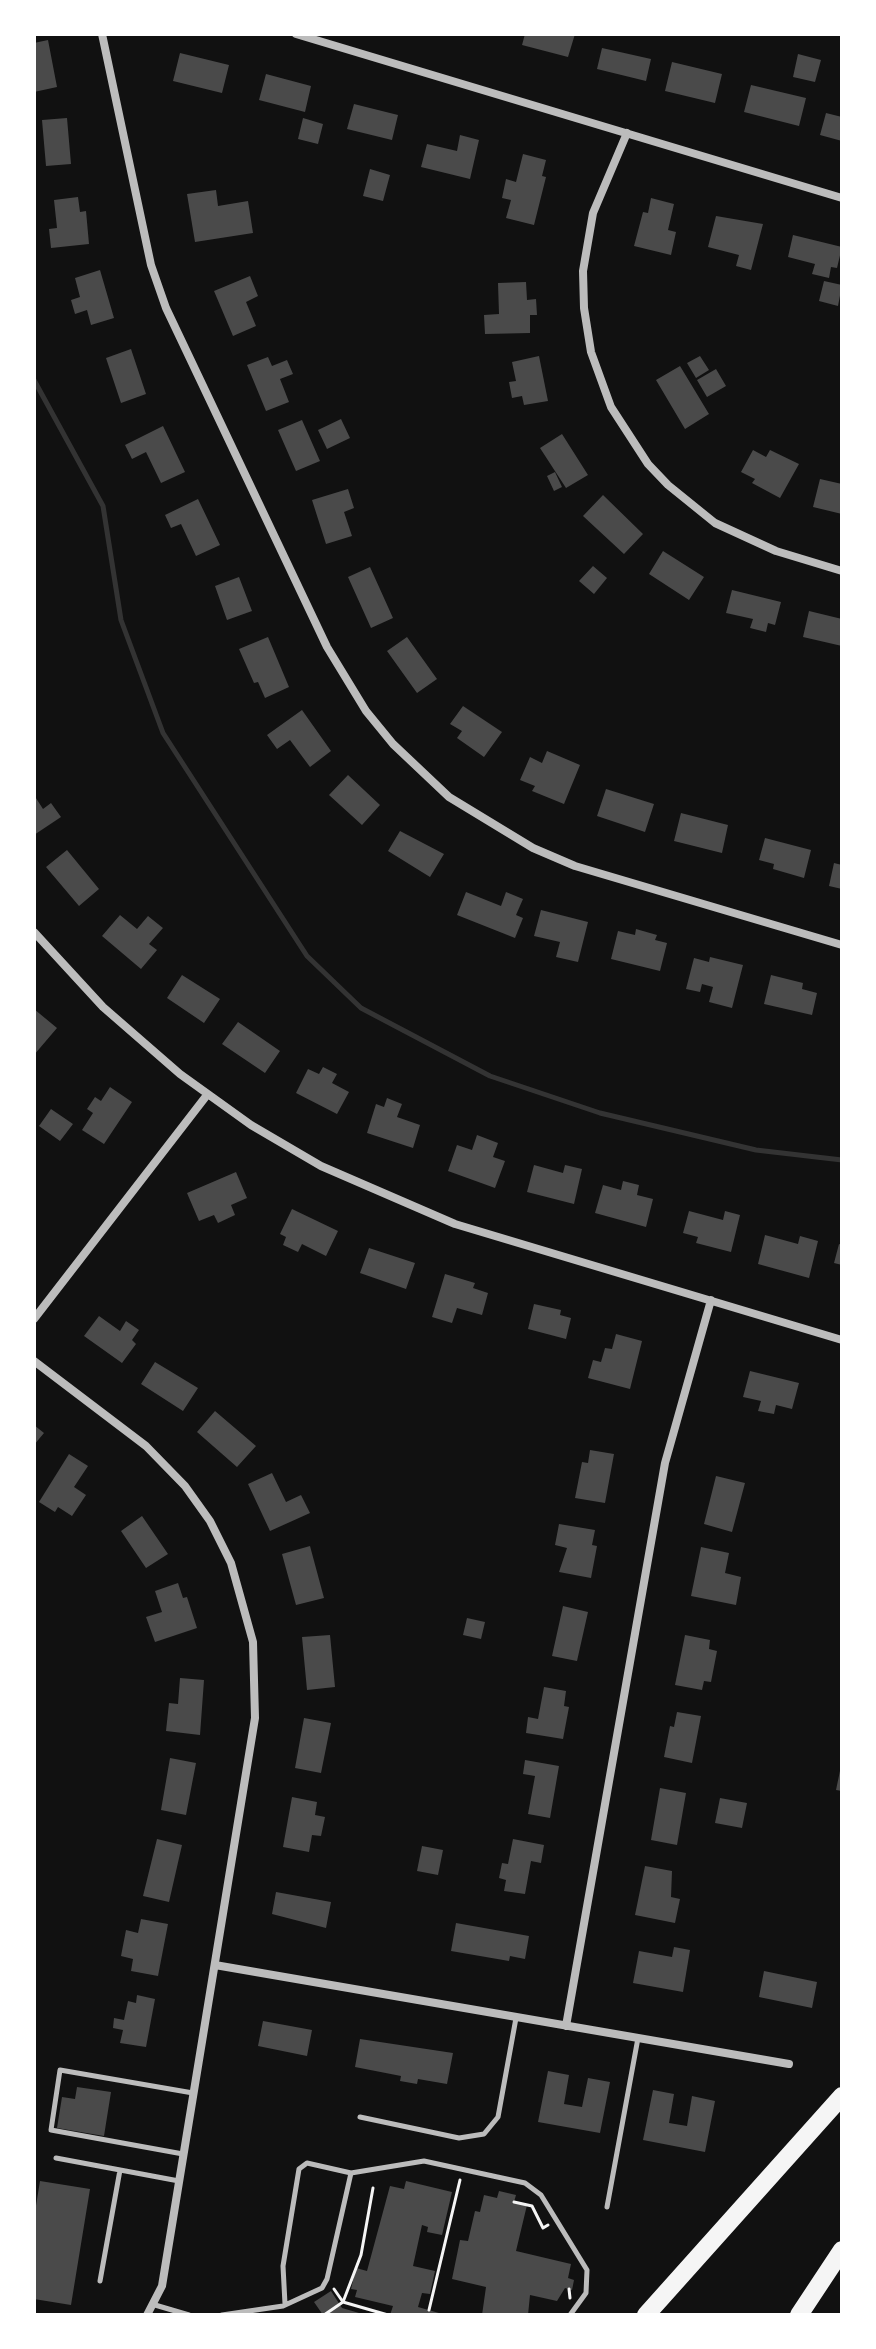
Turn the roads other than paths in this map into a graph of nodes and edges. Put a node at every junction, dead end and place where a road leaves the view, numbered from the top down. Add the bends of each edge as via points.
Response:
1 (102, 34) edge
2 (296, 34) edge
3 (627, 133) junction
4 (842, 198) edge
5 (842, 571) edge
6 (34, 932) edge
7 (842, 945) edge
8 (207, 1095) junction
9 (711, 1300) junction
10 (34, 1319) edge
11 (842, 1340) edge
12 (34, 1361) edge
13 (215, 1965) junction
14 (516, 2017) junction
15 (566, 2026) junction
16 (638, 2038) junction
17 (789, 2064) dead end
18 (194, 2093) junction
19 (842, 2096) edge
20 (360, 2117) dead end
21 (183, 2154) junction
22 (56, 2158) dead end
23 (120, 2170) junction
24 (351, 2173) junction
25 (179, 2181) junction
26 (607, 2207) dead end
27 (842, 2250) edge
28 (100, 2281) dead end
29 (285, 2304) junction
30 (155, 2305) junction
31 (147, 2315) edge
32 (189, 2315) edge
33 (222, 2315) edge
34 (570, 2315) edge
35 (646, 2315) edge
36 (799, 2315) edge

1 - 7 street via 151,265 166,308 327,647 366,711 449,797 533,848 575,866
2 - 3 street
3 - 4 street
3 - 5 street via 593,213 583,271 589,339 611,407 648,464 715,523 776,551
6 - 8 street via 103,1007
8 - 9 street via 321,1166 404,1204 492,1236
8 - 10 street
9 - 11 street
9 - 15 street via 665,1463
12 - 13 street via 146,1446 185,1486 210,1521 245,1604 257,1680 255,1718
13 - 14 street
13 - 18 street
14 - 15 street
14 - 20 lane via 498,2117 484,2134 459,2138
15 - 16 street
16 - 17 street
16 - 26 lane
18 - 21 street
18 - 21 lane via 60,2070 51,2130
19 - 35 highway
21 - 25 street
22 - 23 lane
23 - 25 lane
23 - 28 lane
24 - 29 lane via 324,2287
24 - 29 lane via 307,2163 299,2169 283,2266
24 - 34 lane via 422,2161 533,2188 587,2270 586,2293
25 - 30 street
27 - 36 highway
29 - 33 lane
30 - 31 street
30 - 32 lane

